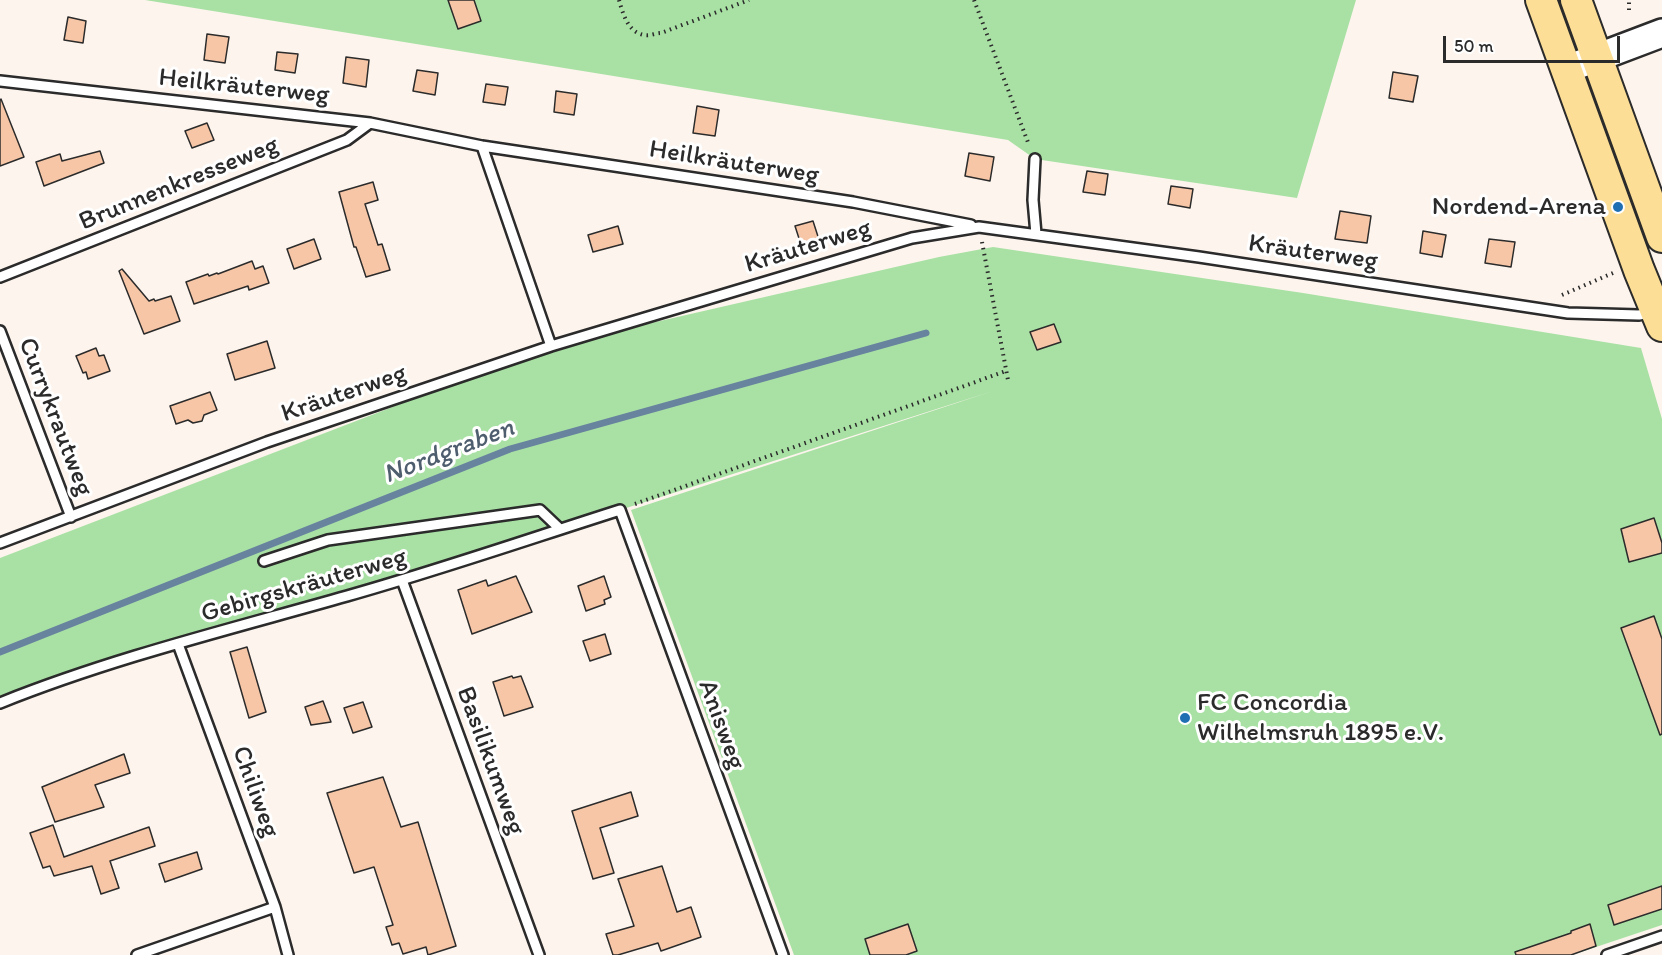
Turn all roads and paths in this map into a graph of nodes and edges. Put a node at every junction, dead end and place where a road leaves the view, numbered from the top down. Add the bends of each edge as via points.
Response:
1 (619, 0) edge
2 (749, 0) edge
3 (974, 0) edge
4 (1541, 0) edge
5 (1576, 0) edge
6 (1629, 0) edge
7 (1629, 10) dead end
8 (1662, 33) edge
9 (1597, 57) junction
10 (1567, 69) junction
11 (0, 81) edge
12 (370, 123) junction
13 (482, 146) junction
14 (1035, 159) joint
15 (979, 227) junction
16 (1659, 229) edge
17 (1036, 234) junction
18 (1617, 271) dead end
19 (0, 277) edge
20 (1534, 307) junction
21 (1660, 316) edge
22 (0, 331) edge
23 (551, 346) junction
24 (1006, 371) junction
25 (1008, 380) dead end
26 (620, 510) junction
27 (71, 517) junction
28 (560, 529) junction
29 (0, 543) edge
30 (264, 561) dead end
31 (402, 580) junction
32 (178, 644) junction
33 (0, 703) edge
34 (276, 908) junction
35 (1662, 936) edge
36 (137, 955) edge
37 (288, 955) edge
38 (538, 955) edge
39 (783, 955) edge
40 (1607, 955) edge

1 - 2 path via 626,21 635,31 646,35
3 - 14 path
4 - 10 main road
5 - 9 main road
6 - 7 path
8 - 9 main road
9 - 10 main road
9 - 16 main road
10 - 21 main road
11 - 12 lane, Heilkräuterweg
12 - 13 lane, Heilkräuterweg
12 - 19 lane, Brunnenkresseweg via 347,140
13 - 15 lane, Heilkräuterweg via 853,202
13 - 23 lane
14 - 17 lane
15 - 17 lane, Kräuterweg
15 - 23 lane, Kräuterweg via 912,238
15 - 24 path
17 - 20 lane, Kräuterweg
18 - 20 path
20 - 21 lane, Kräuterweg
22 - 27 lane, Currykrautweg
23 - 27 lane, Kräuterweg via 267,442
24 - 25 path
24 - 26 path
26 - 28 lane, Gebirgskräuterweg
26 - 39 lane, Anisweg
27 - 29 lane, Kräuterweg
28 - 30 lane via 540,510 328,540
28 - 31 lane, Gebirgskräuterweg
31 - 32 lane, Gebirgskräuterweg
31 - 38 lane, Basilikumweg
32 - 33 lane, Gebirgskräuterweg via 46,684
32 - 34 lane, Chiliweg
34 - 36 lane
34 - 37 lane, Chiliweg
35 - 40 lane

